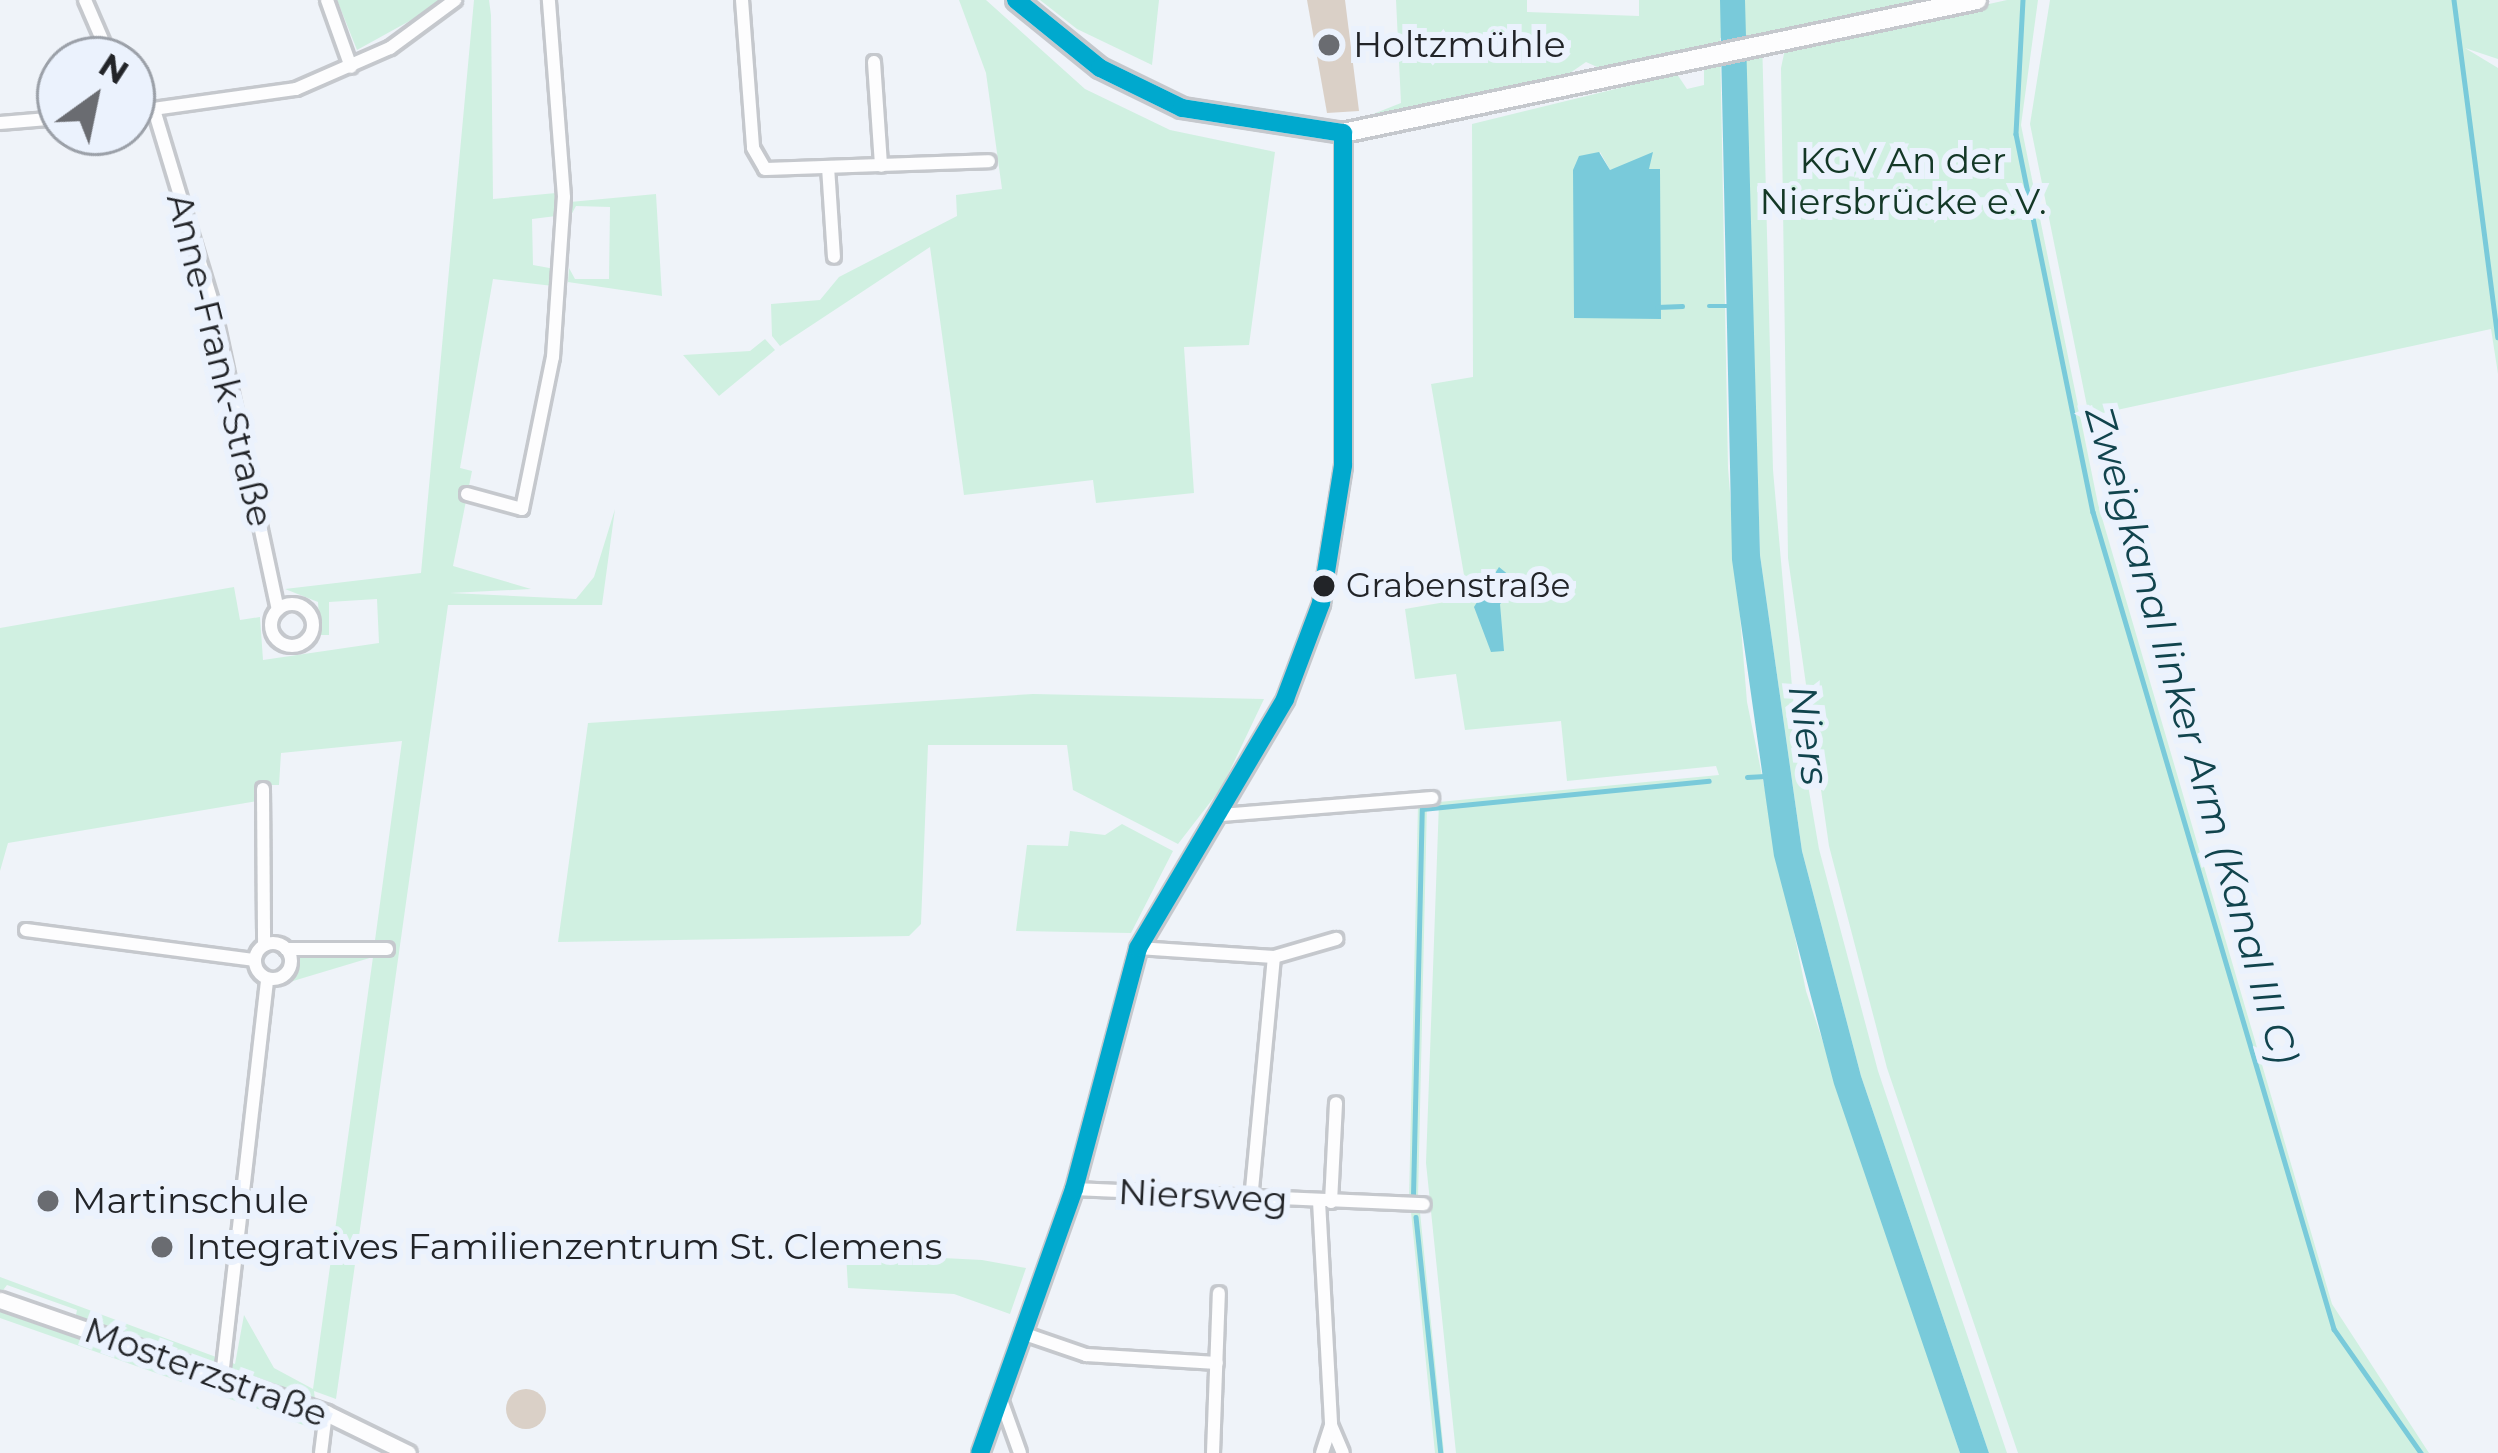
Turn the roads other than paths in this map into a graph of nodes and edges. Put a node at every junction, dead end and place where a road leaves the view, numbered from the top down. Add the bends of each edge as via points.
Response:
1 (85, 0) edge
2 (327, 0) edge
3 (549, 0) edge
4 (742, 0) edge
5 (1016, 0) edge
6 (1977, 0) edge
7 (455, 3) edge
8 (101, 36) edge
9 (874, 62) dead end
10 (351, 67) junction
11 (156, 113) edge
12 (36, 120) edge
13 (156, 120) edge
14 (0, 123) edge
15 (1343, 133) junction
16 (989, 161) dead end
17 (881, 166) junction
18 (828, 167) junction
19 (834, 257) dead end
20 (467, 494) dead end
21 (278, 609) dead end
22 (263, 788) dead end
23 (1432, 798) dead end
24 (1220, 815) junction
25 (26, 931) dead end
26 (1336, 939) dead end
27 (264, 945) junction
28 (1138, 948) junction
29 (286, 949) junction
30 (387, 949) dead end
31 (1274, 957) junction
32 (255, 960) junction
33 (268, 979) junction
34 (1336, 1103) dead end
35 (1074, 1189) junction
36 (1251, 1200) junction
37 (1325, 1202) junction
38 (1424, 1204) dead end
39 (1219, 1294) dead end
40 (0, 1300) edge
41 (1022, 1334) junction
42 (1217, 1364) junction
43 (222, 1376) junction
44 (1000, 1397) junction
45 (326, 1413) junction
46 (1331, 1425) junction
47 (321, 1453) edge
48 (408, 1453) edge
49 (980, 1453) edge
50 (1020, 1453) edge
51 (1213, 1453) edge
52 (1322, 1453) edge
53 (1343, 1453) edge

1 - 8 street
2 - 10 street
3 - 20 street via 564,197 553,357 522,509
4 - 18 street via 753,148 766,169
5 - 15 main road via 1100,68 1182,109
6 - 15 main road
7 - 10 street
9 - 17 street
10 - 11 street via 296,89
12 - 14 street
13 - 21 street, Anne-Frank-Straße via 214,309
15 - 24 street via 1343,465 1329,561 1285,699
16 - 17 street
17 - 18 street
18 - 19 street
22 - 27 street
23 - 24 street
24 - 28 street
25 - 32 street
26 - 31 street
27 - 29 street
27 - 32 street
28 - 31 street
28 - 35 street
29 - 30 street
29 - 33 street via 288,971
31 - 36 street
32 - 33 street
33 - 43 street
34 - 37 street, Niersweg
35 - 36 street, Niersweg
35 - 41 street
36 - 37 street, Niersweg
37 - 38 street, Niersweg
37 - 46 street
39 - 42 street
40 - 43 street, Mosterzstraße
41 - 42 street via 1086,1354
41 - 44 street
42 - 51 street
43 - 45 street, Mosterzstraße
44 - 49 street
44 - 50 street
45 - 47 street
45 - 48 street, Mosterzstraße
46 - 52 street
46 - 53 street

